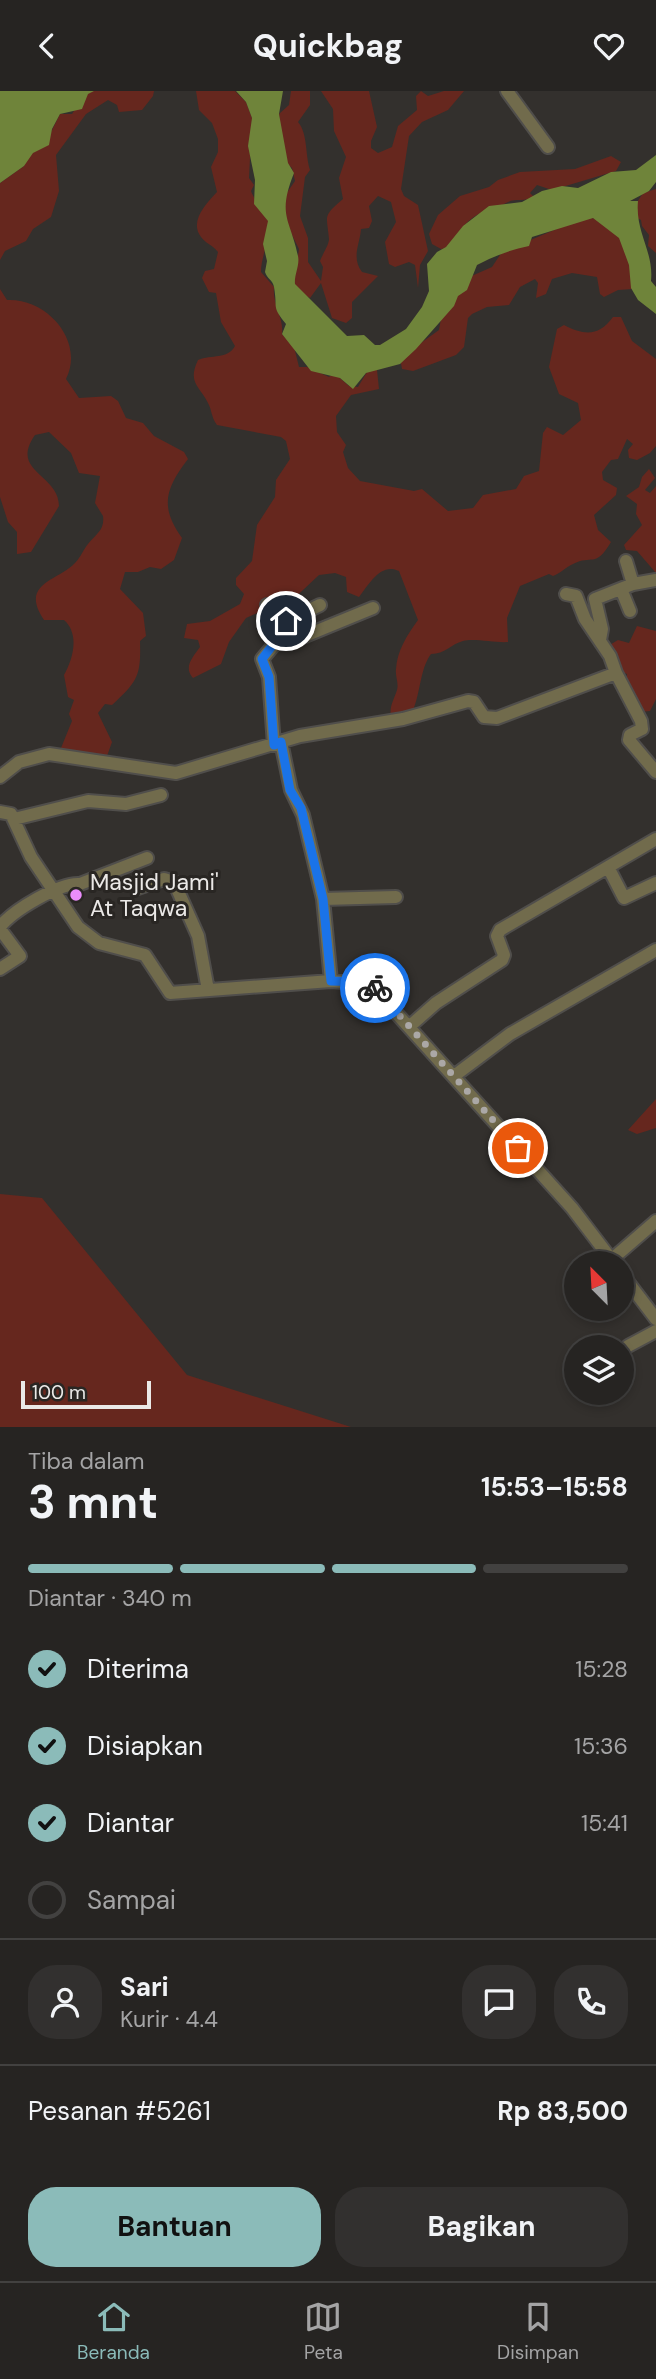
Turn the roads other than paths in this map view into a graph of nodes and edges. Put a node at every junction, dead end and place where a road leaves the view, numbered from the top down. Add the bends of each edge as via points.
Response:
1 (507, 91) edge
2 (548, 147) dead end
3 (626, 561) dead end
4 (656, 580) edge
5 (627, 587) junction
6 (566, 594) dead end
7 (267, 605) dead end
8 (320, 605) dead end
9 (373, 608) dead end
10 (630, 611) dead end
11 (274, 627) junction
12 (600, 640) junction
13 (617, 673) junction
14 (278, 743) junction
15 (656, 772) edge
16 (0, 777) edge
17 (161, 795) dead end
18 (0, 812) edge
19 (14, 819) junction
20 (656, 839) edge
21 (147, 858) dead end
22 (608, 867) junction
23 (656, 883) edge
24 (138, 888) dead end
25 (54, 889) junction
26 (396, 897) dead end
27 (323, 899) junction
28 (0, 928) edge
29 (656, 950) edge
30 (0, 969) edge
31 (331, 981) junction
32 (208, 990) junction
33 (410, 1026) junction
34 (454, 1076) junction
35 (656, 1221) edge
36 (604, 1251) edge
37 (624, 1251) edge
38 (634, 1289) edge
39 (653, 1312) edge
40 (656, 1331) edge
41 (634, 1343) edge

1 - 2 street
3 - 5 street
4 - 5 street
5 - 10 street
5 - 12 street via 595,599
6 - 12 street via 576,596 584,619
7 - 11 street
8 - 11 street
9 - 11 street via 295,639
11 - 14 street via 272,646 262,659 269,677
12 - 13 street
13 - 14 street via 496,718 484,717 474,702 468,701 403,719
13 - 15 street via 641,721 642,729 629,740
14 - 16 street via 167,774 49,754 19,762
14 - 27 street via 290,790 301,808
17 - 19 street via 126,804 88,801
18 - 19 street
19 - 25 street via 31,857
20 - 22 street
21 - 25 street
22 - 23 street via 624,898
22 - 33 street via 500,930 497,936 505,958 436,1003
24 - 32 street via 164,879 174,882 198,936
25 - 28 street
25 - 32 street via 79,927 114,950 145,955 170,993
26 - 27 street
27 - 31 street
28 - 30 street via 20,956
29 - 34 street via 510,1034
31 - 32 street
31 - 33 street via 370,984
33 - 34 street
34 - 36 street via 572,1208
35 - 37 street
38 - 39 street
40 - 41 street

